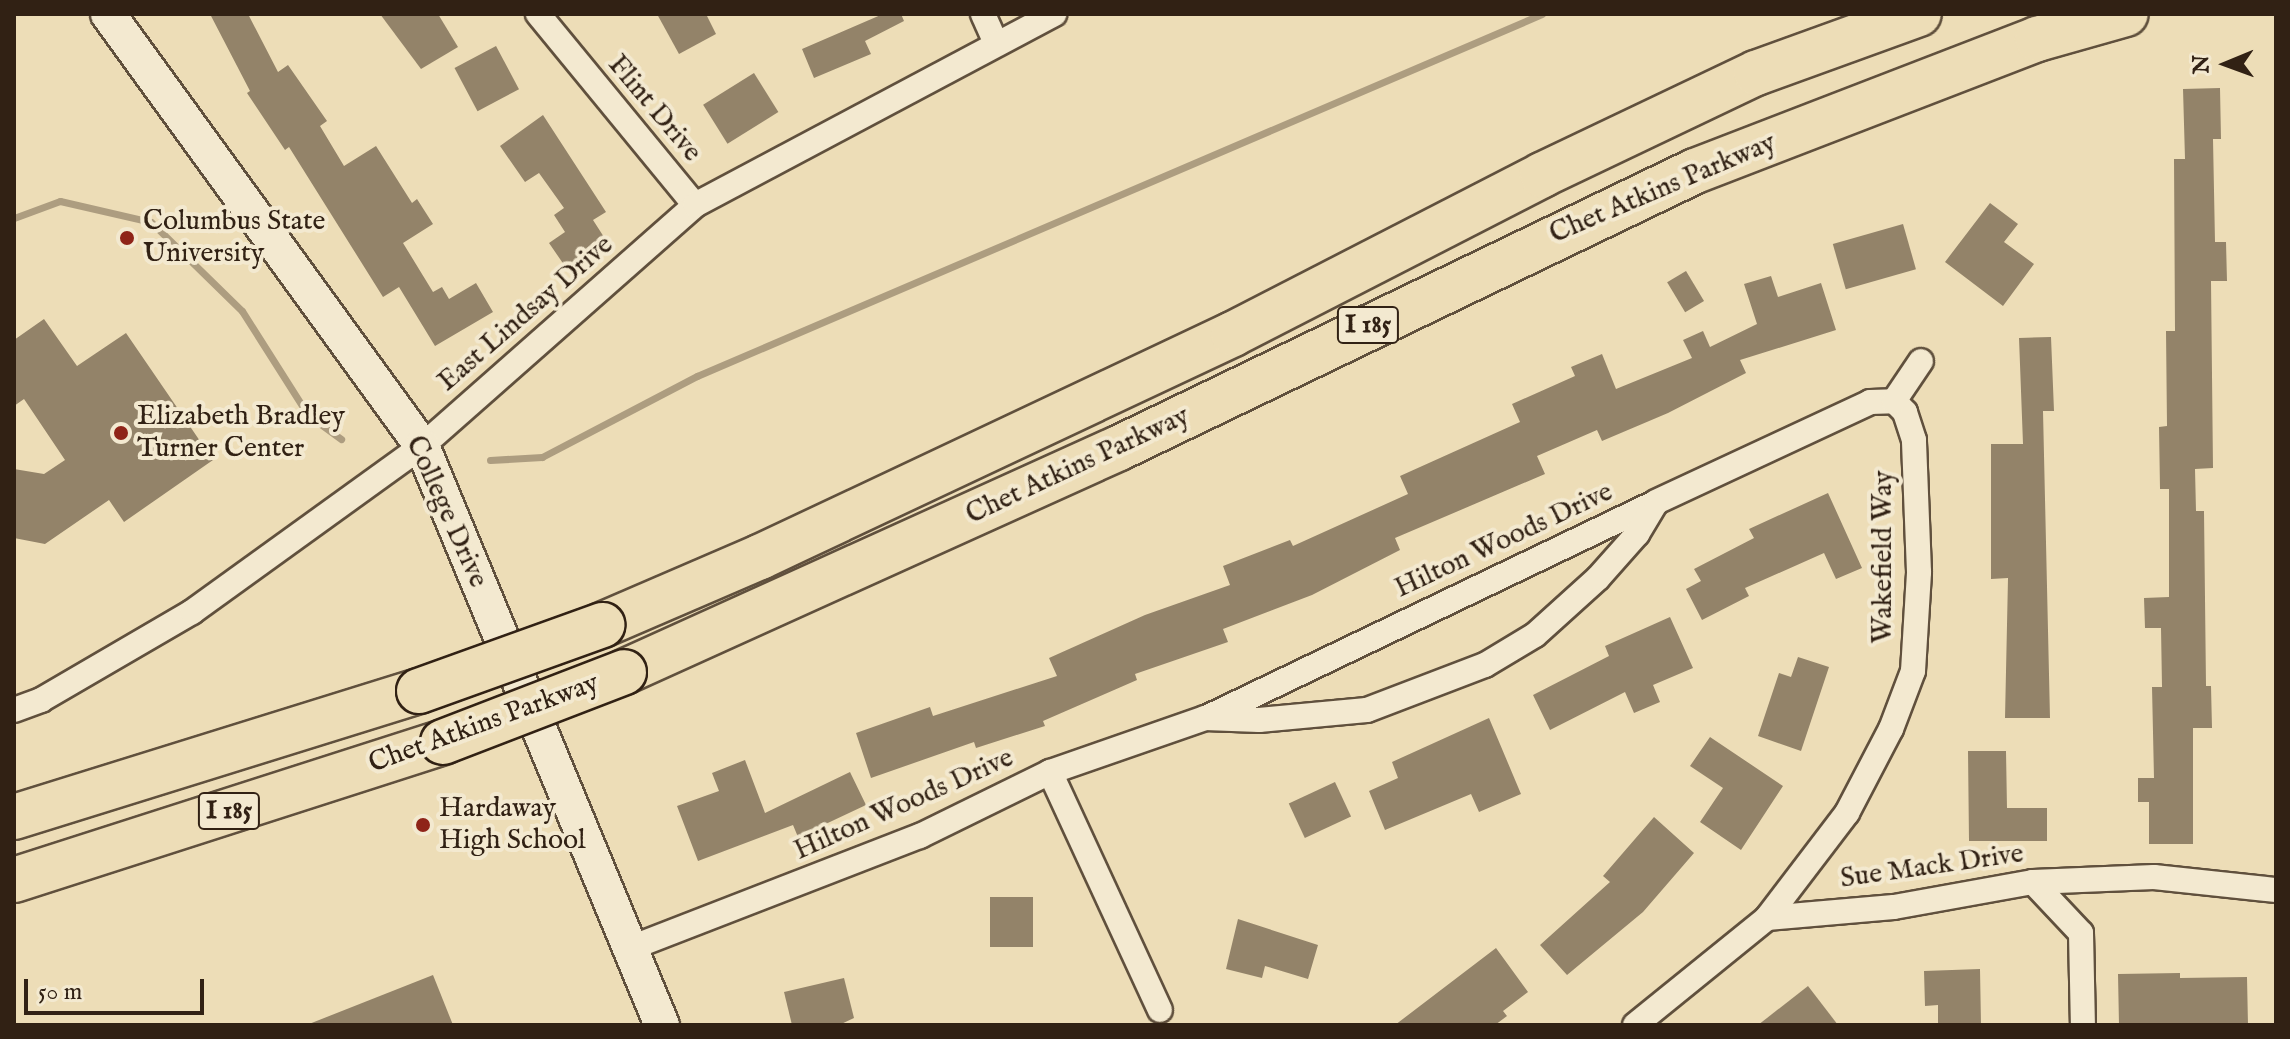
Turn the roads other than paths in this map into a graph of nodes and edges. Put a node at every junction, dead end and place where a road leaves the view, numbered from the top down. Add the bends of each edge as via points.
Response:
1 (108, 14) edge
2 (538, 14) edge
3 (983, 14) edge
4 (1054, 14) edge
5 (1919, 14) edge
6 (2126, 14) edge
7 (995, 41) junction
8 (695, 205) junction
9 (1921, 361) dead end
10 (1894, 401) junction
11 (422, 446) junction
12 (1656, 502) junction
13 (14, 710) edge
14 (1205, 718) junction
15 (1050, 772) junction
16 (14, 817) edge
17 (14, 880) edge
18 (2033, 882) junction
19 (2276, 890) edge
20 (1767, 918) junction
21 (628, 949) junction
22 (1160, 1010) dead end
23 (662, 1025) edge
24 (1635, 1025) edge
25 (2083, 1025) edge

1 - 11 street, College Drive
2 - 8 street, Flint Drive
3 - 7 street
4 - 7 street, East Lindsay Drive
5 - 16 highway, Chet Atkins Parkway / I 185, bridge via 1756,73 1542,175 1233,334 760,557 602,625 419,691
6 - 17 highway, Chet Atkins Parkway / I 185, bridge via 2037,39 1695,171 1119,448 624,672 443,742
7 - 8 street, East Lindsay Drive
8 - 11 street, East Lindsay Drive
9 - 10 street
10 - 12 street, Hilton Woods Drive via 1870,402
10 - 20 street, Wakefield Way via 1905,412 1914,440 1919,572 1913,671 1891,729 1847,813
11 - 13 street, East Lindsay Drive via 192,612
11 - 21 street, College Drive
12 - 14 street, Hilton Woods Drive
12 - 14 street, Hilton Woods Drive via 1637,534 1598,578 1535,635 1485,665 1367,710 1259,720
14 - 15 street, Hilton Woods Drive
15 - 21 street, Hilton Woods Drive via 920,836
15 - 22 street
18 - 19 street, Sue Mack Drive via 2154,877
18 - 20 street, Sue Mack Drive via 1894,907
18 - 25 street via 2081,933
20 - 24 street
21 - 23 street, College Drive

